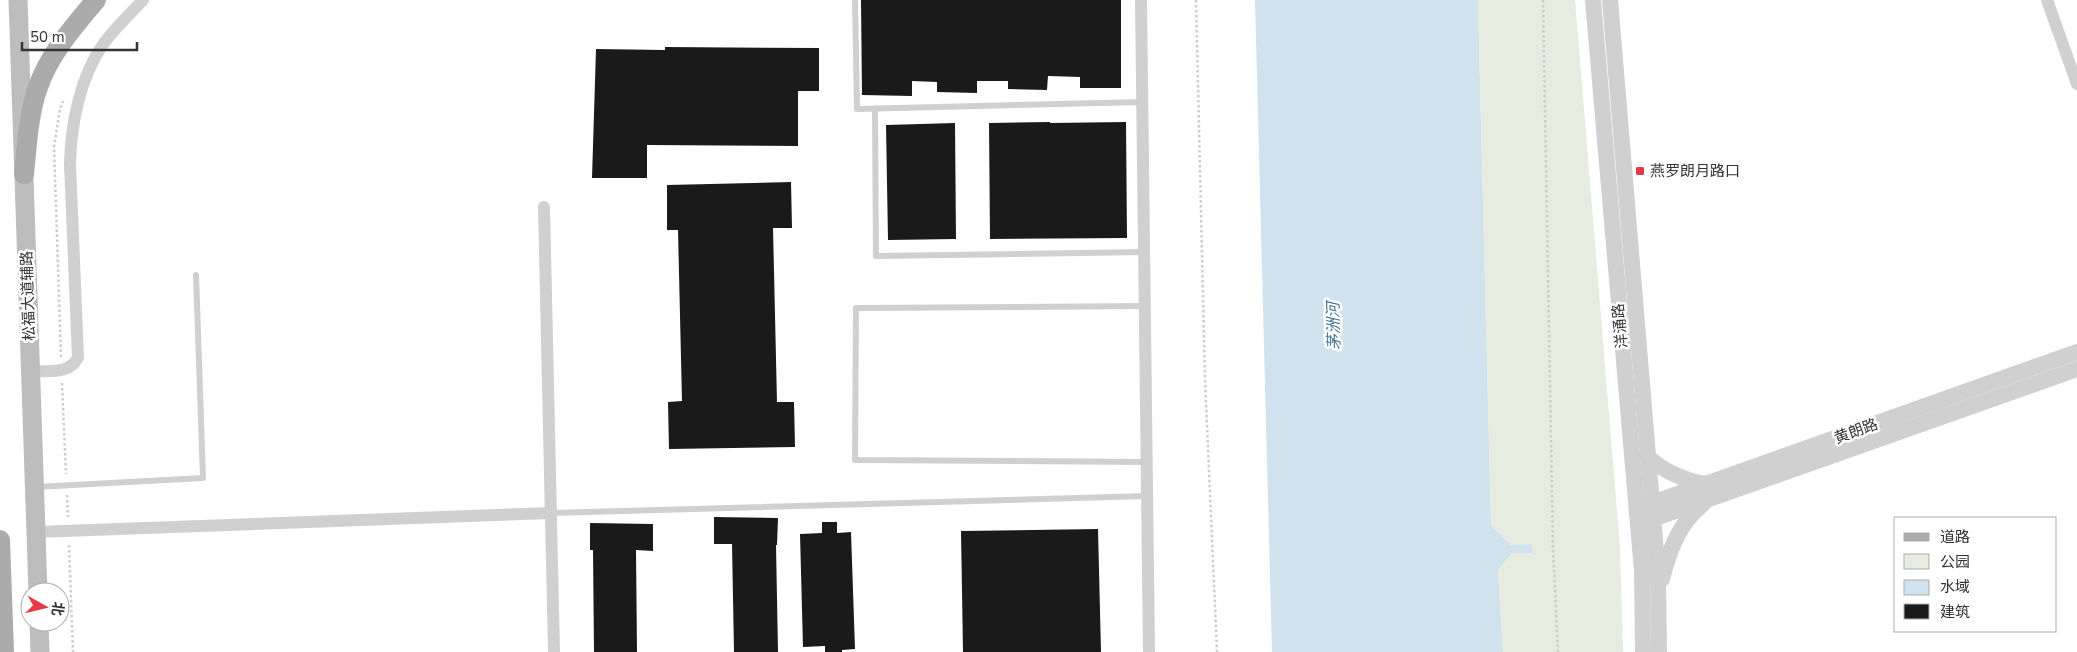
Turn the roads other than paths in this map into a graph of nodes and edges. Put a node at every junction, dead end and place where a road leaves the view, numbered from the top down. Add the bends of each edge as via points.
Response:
1 (18, 0) edge
2 (96, 0) edge
3 (143, 0) edge
4 (855, 0) edge
5 (1142, 0) edge
6 (1592, 0) edge
7 (1610, 0) edge
8 (2047, 0) edge
9 (2077, 84) edge
10 (1143, 102) junction
11 (875, 109) junction
12 (24, 174) junction
13 (544, 207) dead end
14 (1145, 252) junction
15 (196, 275) dead end
16 (1145, 306) junction
17 (2077, 352) edge
18 (2077, 369) edge
19 (31, 372) junction
20 (1647, 456) junction
21 (1147, 462) junction
22 (34, 487) junction
23 (1708, 491) junction
24 (1147, 496) junction
25 (1644, 512) junction
26 (551, 513) junction
27 (36, 532) junction
28 (0, 540) edge
29 (38, 582) edge
30 (1659, 602) junction
31 (39, 632) edge
32 (4, 652) edge
33 (40, 652) edge
34 (554, 652) edge
35 (1149, 652) edge
36 (1643, 652) edge
37 (1659, 652) edge

1 - 12 main road, 松福大道辅路
2 - 12 main road via 69,33 41,79 29,130
3 - 19 street via 104,44 93,63 82,89 70,143 78,357 68,369
4 - 11 lane via 858,109
5 - 10 street
6 - 25 street, 洋涌路
7 - 20 street, 洋涌路
8 - 9 street
10 - 11 lane
10 - 14 street
11 - 14 lane via 876,256
12 - 19 main road, 松福大道辅路
13 - 26 street
14 - 16 street
15 - 22 lane via 203,478
16 - 21 street
16 - 21 lane via 856,308 855,460
17 - 23 street, 黄朗路
18 - 23 street, 黄朗路
19 - 22 main road, 松福大道辅路
20 - 23 street via 1657,465
20 - 25 street, 洋涌路
21 - 24 street
22 - 27 main road, 松福大道辅路
23 - 25 street, 黄朗路
23 - 30 street via 1673,543
24 - 26 lane
24 - 35 street
25 - 30 street, 洋涌路
25 - 36 street, 洋涌路
26 - 27 street
26 - 34 street
27 - 29 main road, 松福大道辅路
28 - 32 main road
30 - 37 street, 洋涌路
31 - 33 main road

